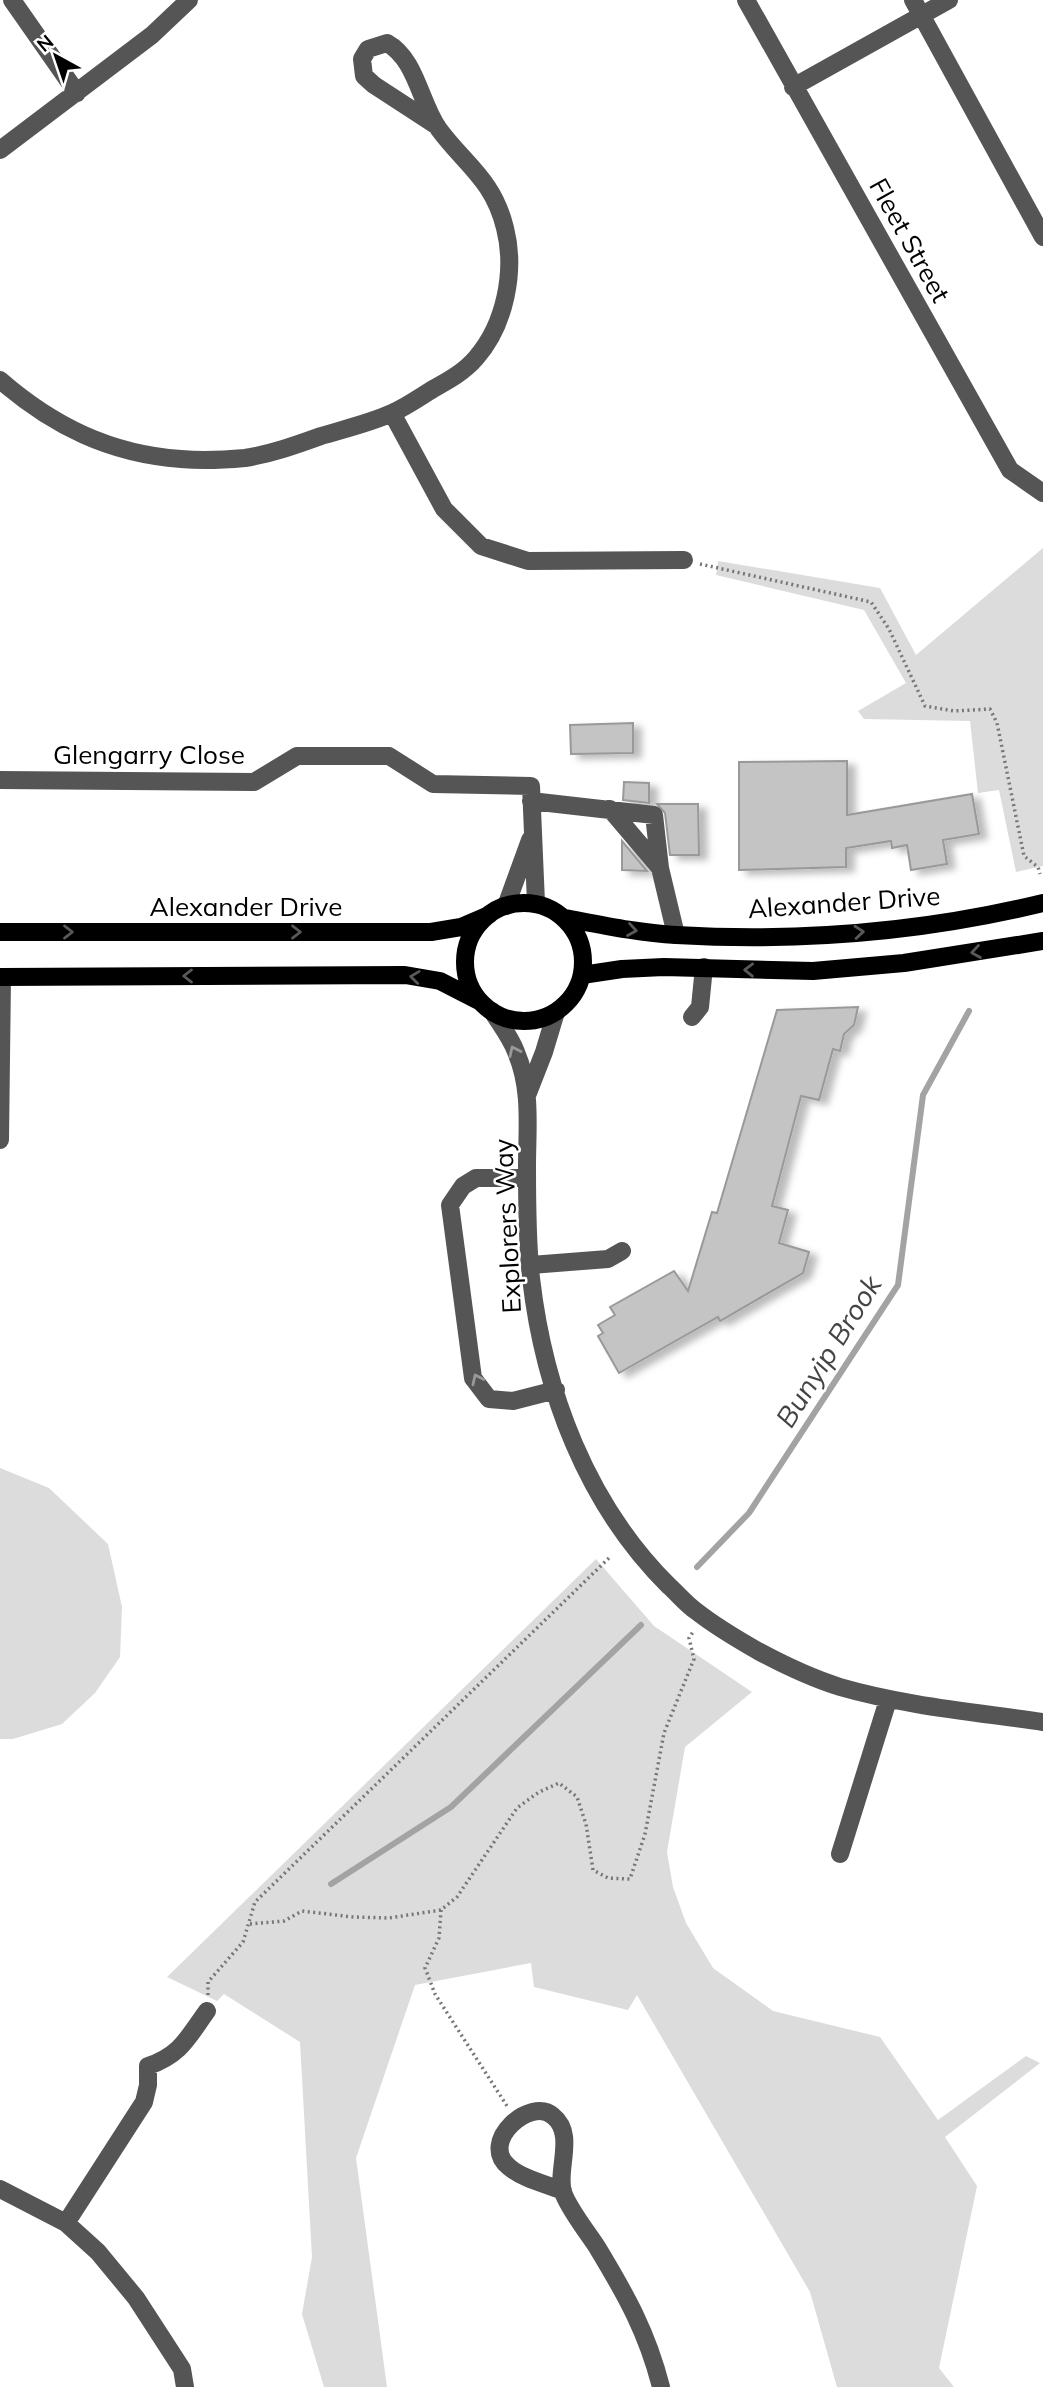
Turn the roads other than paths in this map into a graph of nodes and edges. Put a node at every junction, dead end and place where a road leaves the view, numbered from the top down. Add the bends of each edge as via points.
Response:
1 (12, 0) edge
2 (189, 0) edge
3 (746, 0) edge
4 (949, 0) edge
5 (917, 8) edge
6 (793, 87) junction
7 (77, 93) junction
8 (437, 127) junction
9 (0, 150) edge
10 (1043, 237) edge
11 (0, 380) edge
12 (392, 413) junction
13 (1043, 493) edge
14 (684, 560) road end
15 (0, 780) edge
16 (531, 801) junction
17 (610, 809) junction
18 (532, 833) junction
19 (660, 868) junction
20 (1043, 903) edge
21 (536, 904) junction
22 (506, 906) junction
23 (489, 915) junction
24 (565, 918) junction
25 (0, 932) edge
26 (676, 935) junction
27 (1043, 941) edge
28 (704, 967) junction
29 (582, 975) junction
30 (1, 977) edge
31 (485, 1006) junction
32 (556, 1012) junction
33 (692, 1017) dead end
34 (528, 1093) junction
35 (0, 1140) edge
36 (527, 1178) junction
37 (622, 1251) dead end
38 (531, 1265) junction
39 (556, 1390) junction
40 (888, 1700) junction
41 (1043, 1722) edge
42 (840, 1854) dead end
43 (207, 2011) road end
44 (0, 2189) edge
45 (563, 2191) junction
46 (66, 2222) junction
47 (185, 2387) edge
48 (661, 2387) edge

1 - 7 street
2 - 7 street
3 - 6 street, Fleet Street
4 - 5 street
5 - 6 street
5 - 10 street
6 - 13 street, Fleet Street via 1010,470
7 - 9 street
8 - 8 street via 364,76 362,59 368,49 387,43 394,47
8 - 12 street via 489,186 506,230 508,285 500,316 476,358 460,374
11 - 12 street via 33,407 87,437 178,459 210,461 275,452
12 - 14 street via 444,509 481,546 528,561
15 - 16 street, Glengarry Close via 254,782 297,756 389,756 433,784 531,786
16 - 17 street
16 - 18 street
17 - 19 street
17 - 19 street via 654,815
18 - 21 street
18 - 22 street
19 - 26 street
26 -> 20 main road, Alexander Drive via 794,937 893,929
21 - 22 main road
21 - 24 main road
22 - 23 main road
25 -> 23 main road, Alexander Drive via 430,932 461,927
23 - 31 main road via 475,930 466,961 467,982
24 -> 26 main road, Alexander Drive
24 - 29 main road via 581,943
27 -> 28 main road via 904,963 813,971
28 - 29 main road
28 - 33 street via 700,1007
29 - 32 main road via 571,999
31 -> 30 main road via 440,981 405,975
30 - 35 street
31 - 32 main road via 517,1021 537,1020
34 -> 31 street, Explorers Way via 516,1052
32 - 34 street, Explorers Way
34 - 36 street, Explorers Way
36 - 38 street, Explorers Way
39 -> 36 street via 513,1401 489,1399 473,1378 471,1365 450,1205 463,1186 476,1178
37 - 38 street via 608,1259
38 - 39 street, Explorers Way
39 - 40 street, Explorers Way via 585,1469 614,1521 660,1577 703,1616 786,1666
40 - 41 street, Explorers Way
40 - 42 street
43 - 46 street via 178,2051 148,2066 144,2102
44 - 46 street
45 - 45 street via 564,2143 559,2123 542,2111 516,2119 500,2142 503,2160 512,2169
45 - 48 street via 637,2317
46 - 47 street via 136,2298 182,2369

